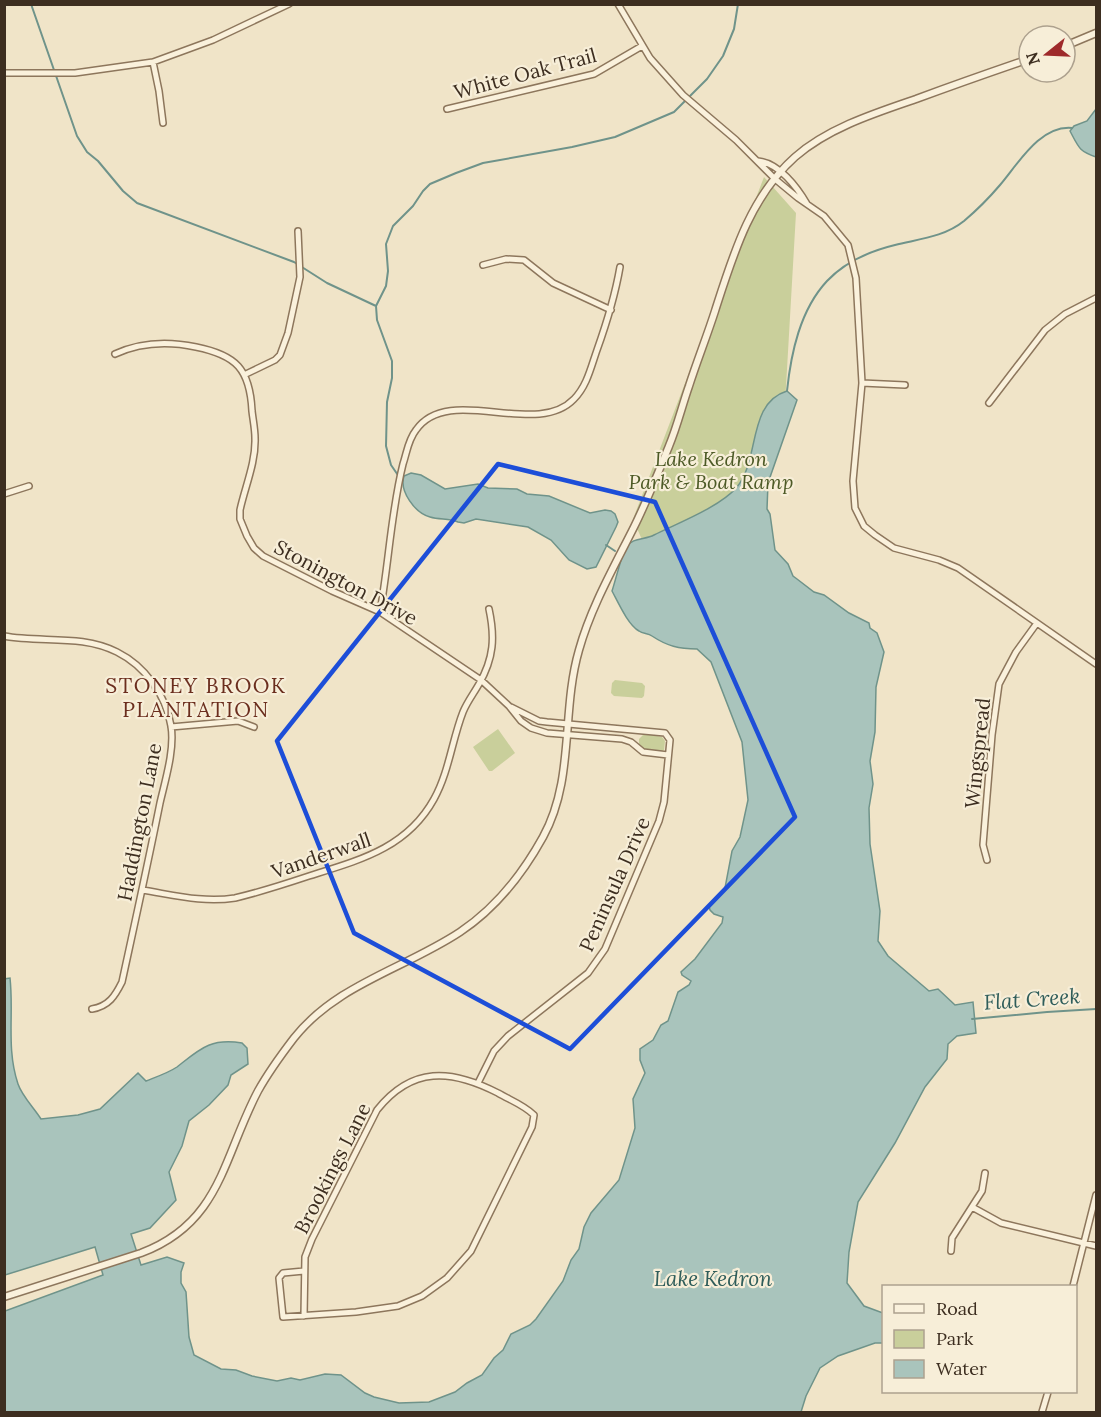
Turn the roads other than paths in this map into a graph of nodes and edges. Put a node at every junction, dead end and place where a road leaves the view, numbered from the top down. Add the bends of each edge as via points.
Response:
1 (290, 4) edge
2 (618, 4) edge
3 (1096, 33) edge
4 (1077, 41) edge
5 (642, 46) junction
6 (153, 62) junction
7 (1017, 63) edge
8 (4, 73) edge
9 (447, 109) dead end
10 (163, 123) dead end
11 (758, 161) junction
12 (780, 172) junction
13 (775, 179) junction
14 (808, 205) junction
15 (298, 231) dead end
16 (483, 265) dead end
17 (620, 267) dead end
18 (1096, 297) edge
19 (611, 310) junction
20 (115, 354) dead end
21 (246, 374) junction
22 (862, 383) junction
23 (904, 385) dead end
24 (989, 403) dead end
25 (29, 486) dead end
26 (4, 494) edge
27 (489, 609) dead end
28 (380, 612) junction
29 (1037, 623) junction
30 (4, 636) edge
31 (1096, 664) edge
32 (481, 680) junction
33 (509, 706) junction
34 (568, 723) junction
35 (171, 727) junction
36 (254, 727) dead end
37 (629, 730) junction
38 (567, 735) junction
39 (628, 741) junction
40 (668, 755) junction
41 (987, 860) dead end
42 (142, 890) junction
43 (92, 1009) dead end
44 (478, 1083) junction
45 (985, 1173) dead end
46 (1096, 1195) edge
47 (972, 1207) junction
48 (1083, 1243) junction
49 (1096, 1246) edge
50 (951, 1251) dead end
51 (304, 1271) junction
52 (1073, 1285) edge
53 (4, 1297) edge
54 (304, 1316) junction
55 (1047, 1393) edge
56 (1042, 1413) edge

1 - 6 street via 213,40
2 - 5 street
3 - 4 street
5 - 9 street, White Oak Trail via 594,74
5 - 11 street via 687,99
6 - 8 street via 90,72
6 - 10 street
7 - 12 street via 884,110 831,134 802,151
11 - 12 street
11 - 13 street
12 - 13 street
12 - 14 street
13 - 14 street
13 - 34 street via 736,246 672,438 583,636 572,677
14 - 22 street via 836,228 848,245 860,323
15 - 21 street via 298,292 288,333 280,355
16 - 19 street via 506,259 524,260 553,283
17 - 19 street
18 - 24 street via 1045,330
19 - 28 street via 588,378 569,404 544,414 450,411 431,418 415,431 399,480
20 - 21 street via 147,344 174,343 226,355
21 - 28 street, Stonington Drive via 252,395 255,439 240,510 247,536 262,556
22 - 23 street
22 - 29 street via 853,480 855,508 864,526 894,548 958,568
25 - 26 street
27 - 32 street, Vanderwall via 494,630 492,649
28 - 32 street, Stonington Drive
29 - 31 street
29 - 41 street, Wingspread via 999,684 983,845
30 - 35 street, Haddington Lane via 96,644 123,655 153,683
32 - 33 street, Stonington Drive
32 - 42 street, Vanderwall via 464,709 434,800 409,832 394,844 351,863 235,898 217,901
33 - 34 street, Stonington Drive via 538,721
33 - 38 street, Stonington Drive via 531,728
34 - 37 street, Peninsula Drive
34 - 38 street
35 - 36 street via 238,722
35 - 42 street, Haddington Lane via 166,775
37 - 39 street
37 - 40 street, Peninsula Drive via 665,733 670,740
38 - 39 street
38 - 53 street via 563,780 551,819 510,887 461,931 346,992 307,1022 258,1092 220,1180 208,1202 187,1226 158,1247
39 - 40 street via 643,752
40 - 44 street, Peninsula Drive via 659,821 605,949 588,973 508,1036 494,1051
42 - 43 street, Haddington Lane via 122,982 113,998
44 - 51 street, Brookings Lane via 453,1075 428,1076 388,1096 377,1110 312,1239
44 - 54 street, Brookings Lane via 530,1111 534,1120 471,1251 447,1278 422,1296 398,1306
45 - 47 street via 982,1191
46 - 48 street
47 - 48 street via 1001,1223
47 - 50 street via 952,1238
48 - 49 street
48 - 52 street
51 - 54 street, Brookings Lane
51 - 54 street via 283,1273 279,1278 283,1317
55 - 56 street

